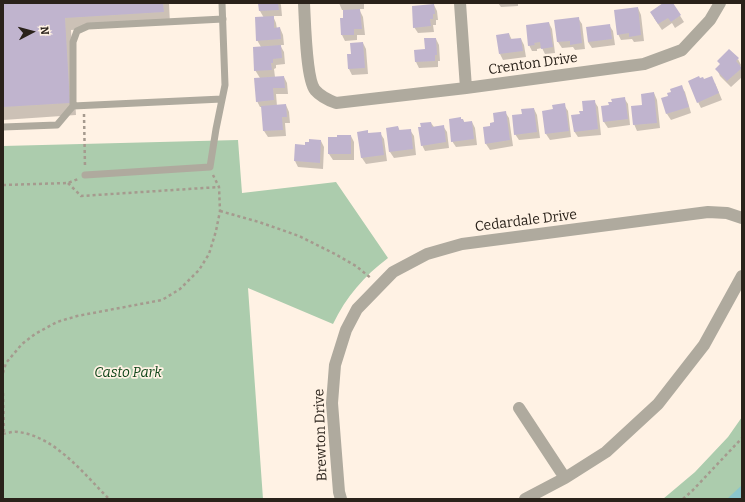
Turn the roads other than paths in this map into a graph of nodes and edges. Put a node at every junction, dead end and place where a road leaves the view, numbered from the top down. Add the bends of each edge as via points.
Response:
1 (222, 3) edge
2 (304, 3) edge
3 (460, 3) edge
4 (720, 3) edge
5 (223, 19) junction
6 (466, 88) junction
7 (222, 99) junction
8 (73, 106) junction
9 (3, 127) edge
10 (85, 175) road end
11 (742, 218) edge
12 (742, 276) edge
13 (346, 330) joint
14 (519, 408) dead end
15 (566, 478) junction
16 (340, 495) edge
17 (525, 499) edge

1 - 5 lane
2 - 6 street, Crenton Drive via 310,74 314,89 326,100 336,103
3 - 6 street
4 - 6 street, Crenton Drive via 710,20 682,50 644,64
5 - 7 lane via 225,85
5 - 8 lane via 88,26 77,31 73,42
7 - 8 lane
7 - 10 lane via 210,167
8 - 9 lane via 57,125
11 - 13 street, Cedardale Drive via 728,213 708,212 462,244 426,254 393,272 358,309
12 - 15 street via 704,345 658,404 606,452
13 - 16 street, Brewton Drive via 335,365 332,403
14 - 15 street
15 - 17 street

